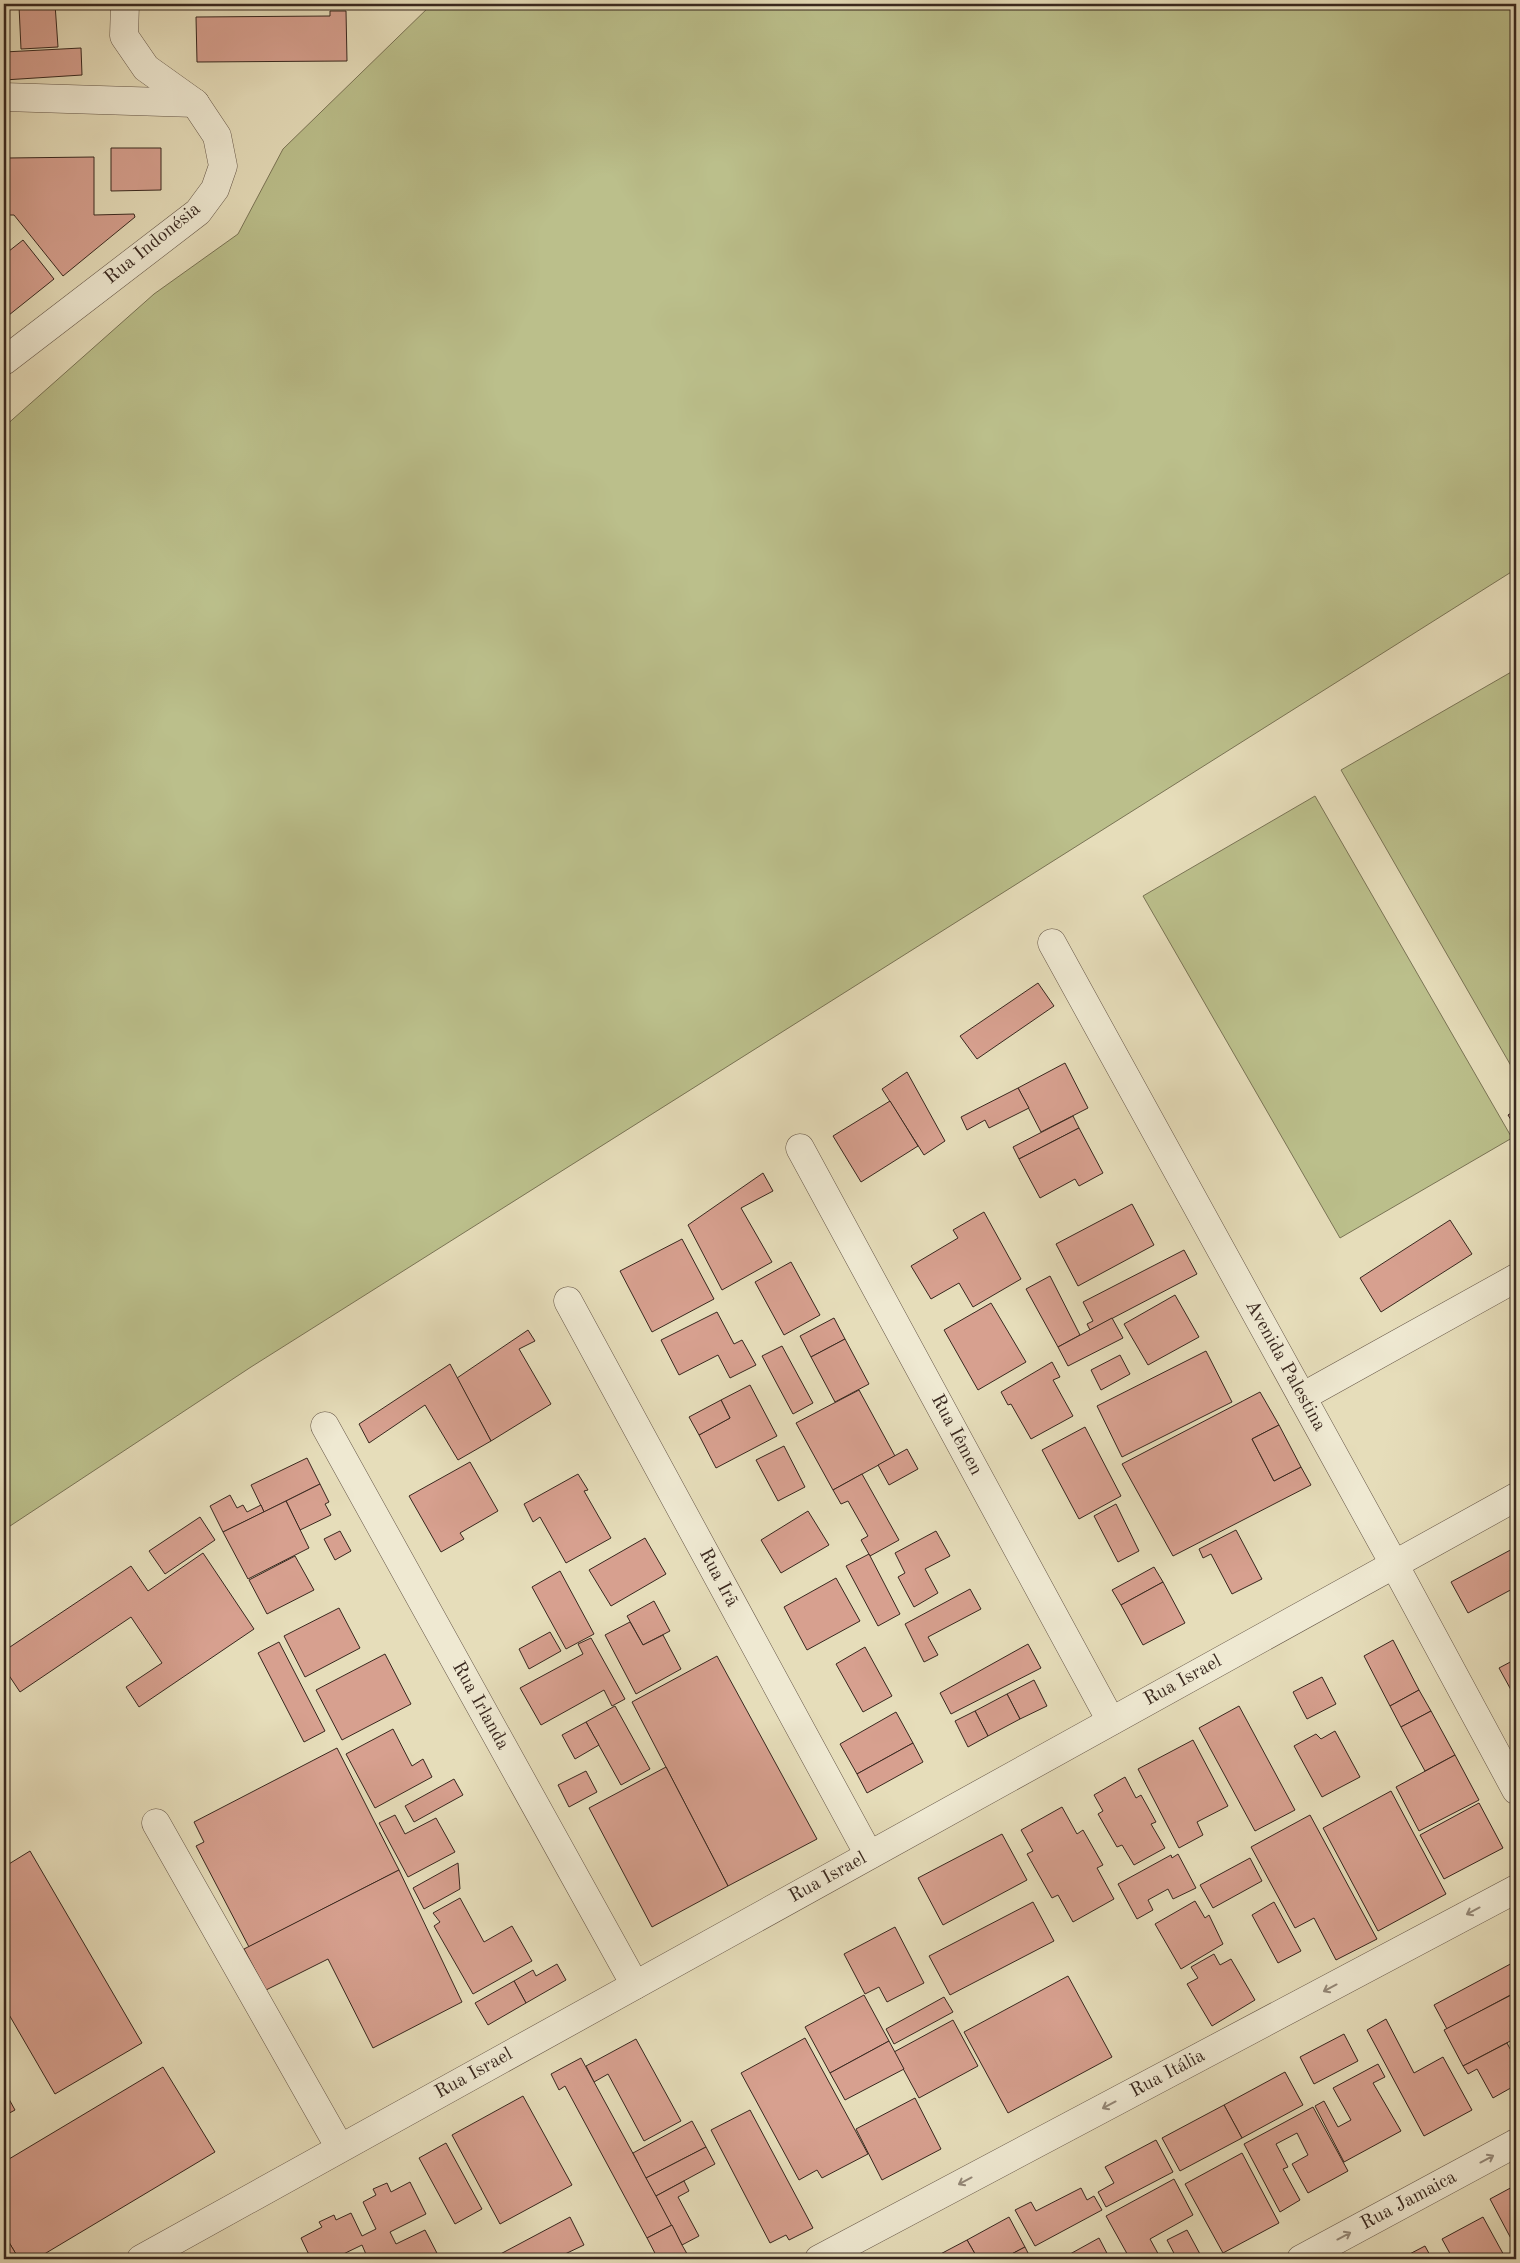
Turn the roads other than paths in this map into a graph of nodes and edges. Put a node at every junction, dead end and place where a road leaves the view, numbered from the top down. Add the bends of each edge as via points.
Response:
1 (125, 4) edge
2 (4, 97) edge
3 (195, 103) junction
4 (4, 361) edge
5 (1052, 943) dead end
6 (800, 1148) dead end
7 (1516, 1278) edge
8 (568, 1301) dead end
9 (1302, 1397) junction
10 (325, 1426) dead end
11 (1516, 1497) edge
12 (1394, 1564) junction
13 (1111, 1721) junction
14 (1516, 1790) edge
15 (156, 1823) dead end
16 (868, 1856) junction
17 (1516, 1888) edge
18 (635, 1985) junction
19 (1516, 2143) edge
20 (340, 2148) junction
21 (141, 2259) edge
22 (819, 2259) edge
23 (1301, 2259) edge

1 - 3 street, Rua Indonésia via 124,36 146,68
2 - 3 street
3 - 4 street, Rua Indonésia via 217,136 223,166 215,189 198,212
5 - 9 street, Avenida Palestina
6 - 13 street, Rua Iêmen
7 - 9 street
8 - 16 street, Rua Irã
9 - 12 street, Avenida Palestina
10 - 18 street, Rua Irlanda
11 - 12 street, Rua Israel
12 - 13 street, Rua Israel
12 - 14 street, Avenida Palestina
13 - 16 street, Rua Israel
15 - 20 street
16 - 18 street, Rua Israel
17 -> 22 street, Rua Itália
18 - 20 street, Rua Israel
23 -> 19 street, Rua Jamaica
20 - 21 street, Rua Israel

